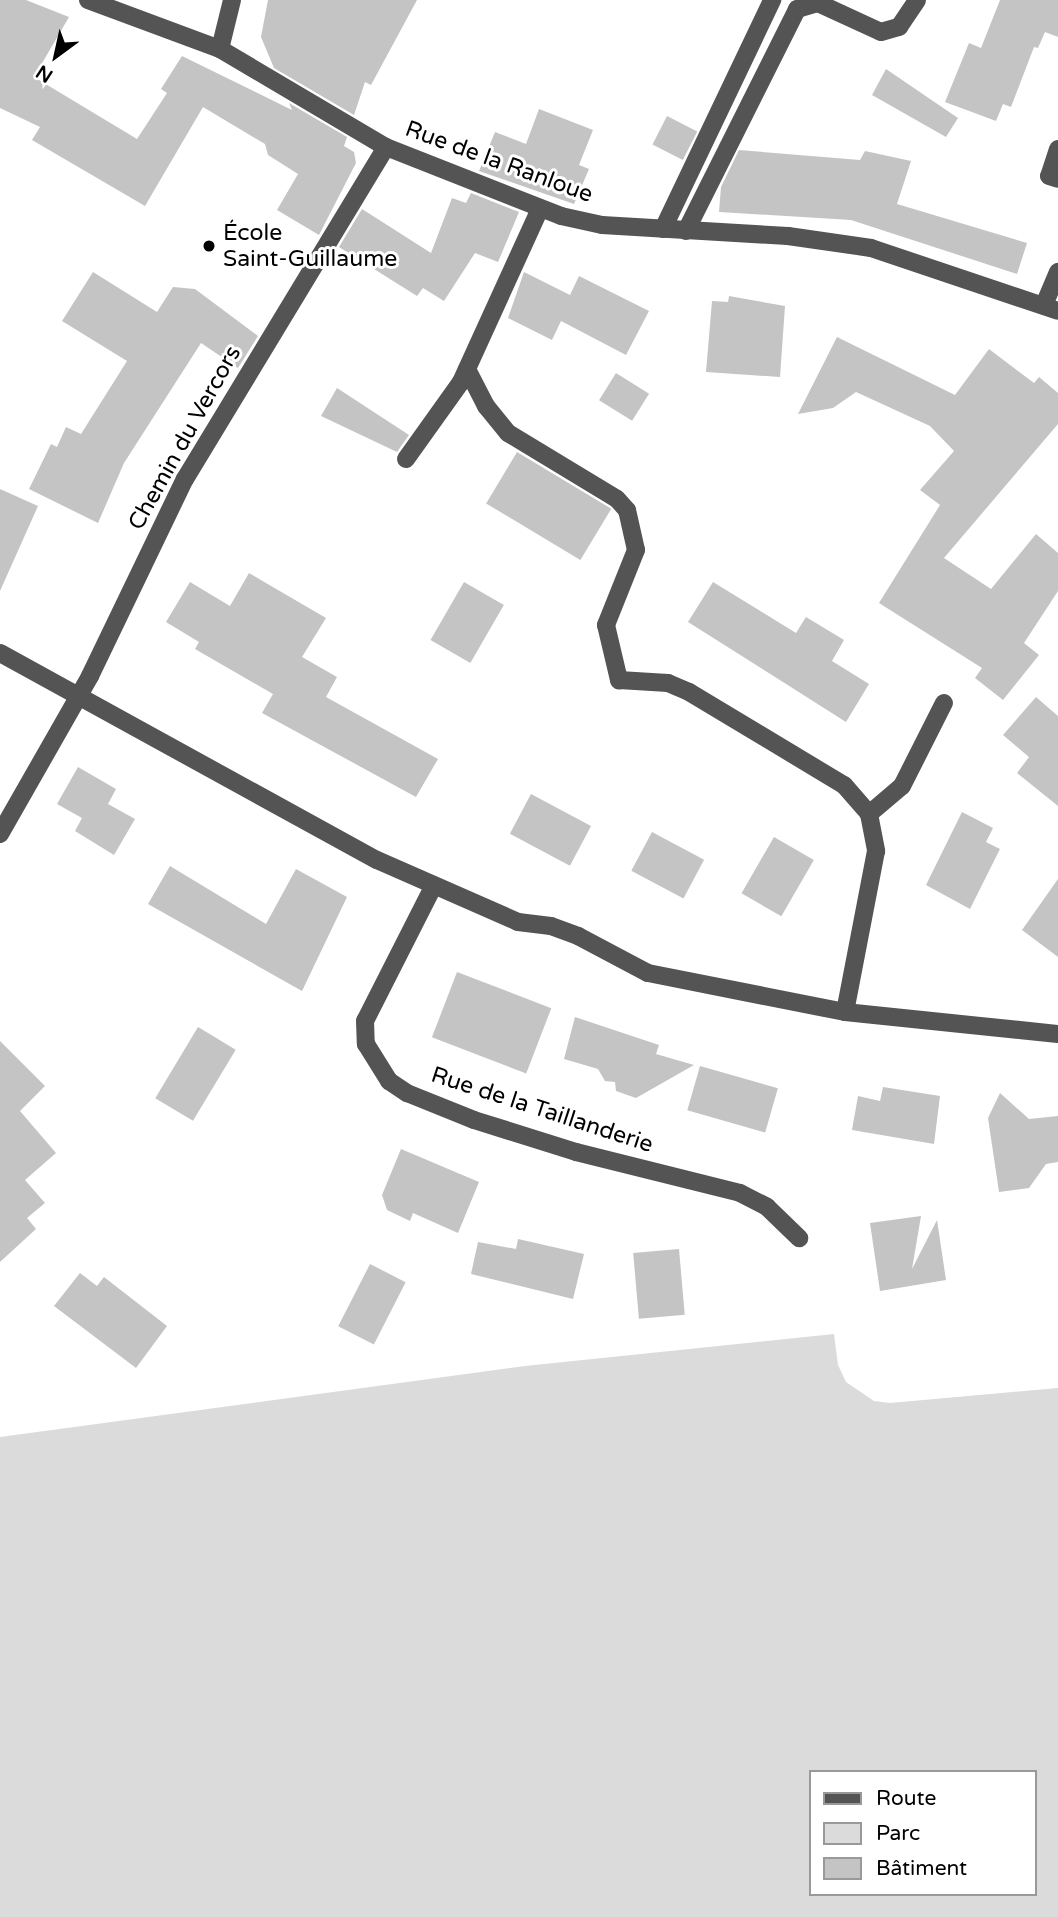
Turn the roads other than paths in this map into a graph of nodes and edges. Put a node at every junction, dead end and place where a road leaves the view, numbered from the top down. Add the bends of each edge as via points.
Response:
1 (88, 0) edge
2 (232, 0) edge
3 (772, 0) edge
4 (917, 0) edge
5 (220, 49) junction
6 (386, 147) junction
7 (1058, 149) edge
8 (1058, 180) edge
9 (540, 209) junction
10 (663, 229) junction
11 (686, 230) junction
12 (1058, 272) edge
13 (1051, 308) edge
14 (467, 369) junction
15 (406, 458) dead end
16 (0, 653) edge
17 (79, 696) junction
18 (944, 703) dead end
19 (869, 814) junction
20 (0, 834) edge
21 (433, 887) junction
22 (845, 1012) junction
23 (1058, 1034) edge
24 (799, 1238) dead end

1 - 5 street, Rue de la Ranloue
2 - 5 street
3 - 10 street
4 - 11 street via 899,27 881,32 818,3 797,9
5 - 6 street, Rue de la Ranloue
6 - 9 street, Rue de la Ranloue
6 - 17 street, Chemin du Vercors via 184,479
7 - 8 street via 1049,176
9 - 10 street, Rue de la Ranloue via 592,223
9 - 14 street via 500,282
10 - 11 street, Rue de la Ranloue
11 - 13 street, Rue de la Ranloue via 788,236 871,248
12 - 13 street, Rue de la Ranloue
14 - 15 street
14 - 19 street via 485,406 508,433 617,499 627,510 636,550 606,625 619,680 668,683 689,692 844,785
16 - 17 street
17 - 20 street, Chemin du Vercors
17 - 21 street
18 - 19 street via 902,786
19 - 22 street via 876,851
21 - 22 street via 518,922 551,926 578,936 648,973
21 - 24 street, Rue de la Taillanderie via 365,1021 366,1044 389,1081 407,1093 474,1119 576,1152 740,1193 767,1207
22 - 23 street

